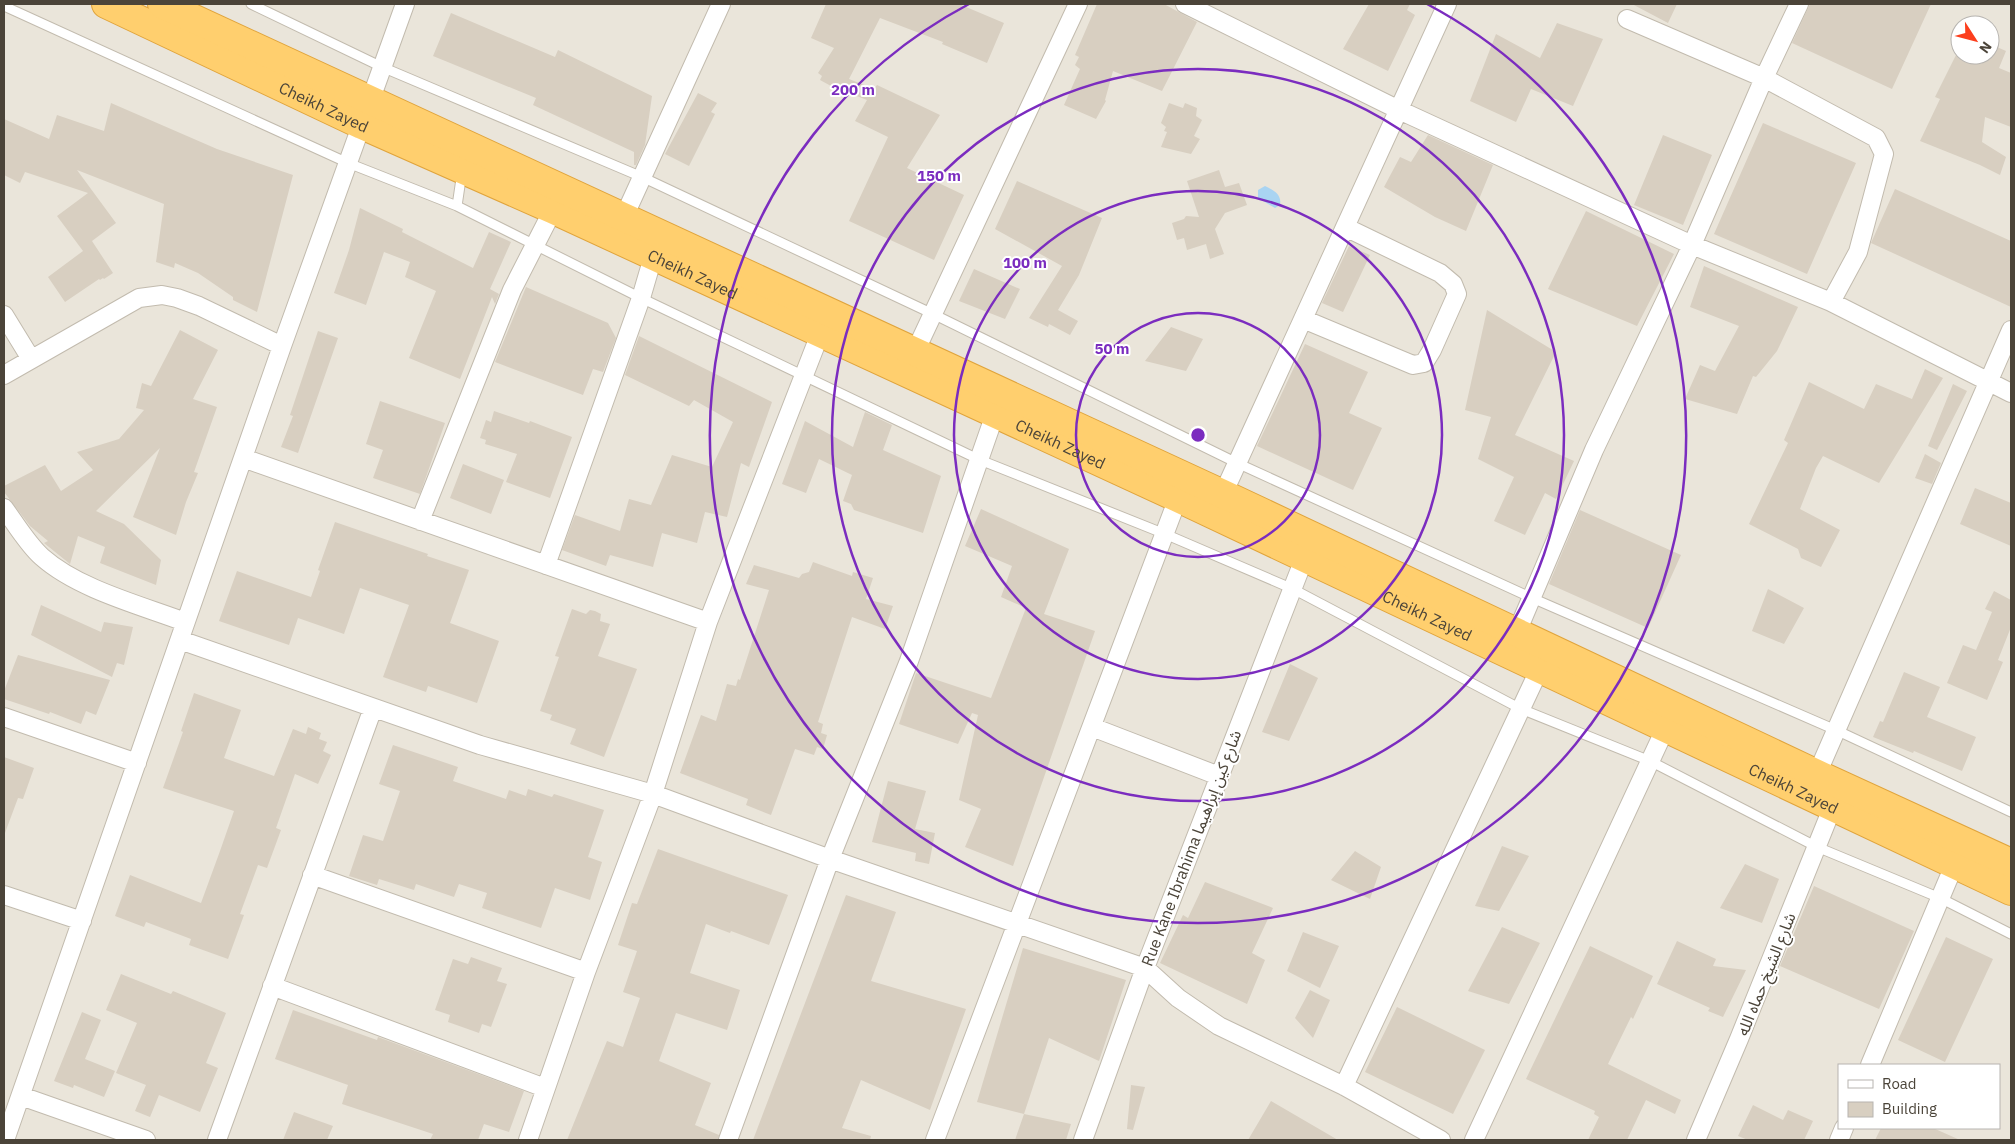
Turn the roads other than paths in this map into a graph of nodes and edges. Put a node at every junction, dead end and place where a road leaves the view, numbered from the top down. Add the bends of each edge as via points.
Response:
1 (106, 4) edge
2 (162, 4) edge
3 (251, 4) edge
4 (405, 4) edge
5 (721, 4) edge
6 (1078, 4) edge
7 (1185, 4) edge
8 (1448, 4) edge
9 (1799, 4) edge
10 (4, 6) edge
11 (1627, 19) dead end
12 (382, 67) junction
13 (1764, 78) junction
14 (1399, 110) junction
15 (366, 113) junction
16 (348, 163) junction
17 (462, 170) junction
18 (642, 177) junction
19 (558, 200) junction
20 (457, 206) junction
21 (623, 219) junction
22 (1345, 227) junction
23 (535, 245) junction
24 (1692, 245) junction
25 (653, 256) junction
26 (640, 298) junction
27 (1832, 302) junction
28 (933, 314) junction
29 (4, 315) edge
30 (1303, 319) junction
31 (2011, 330) edge
32 (820, 334) junction
33 (282, 346) junction
34 (915, 352) junction
35 (31, 359) junction
36 (4, 375) edge
37 (805, 376) junction
38 (1988, 382) junction
39 (2011, 393) edge
40 (995, 414) junction
41 (243, 458) junction
42 (980, 460) junction
43 (1237, 463) junction
44 (1222, 494) junction
45 (1178, 498) junction
46 (4, 508) edge
47 (420, 521) junction
48 (1165, 534) junction
49 (1304, 559) junction
50 (546, 565) junction
51 (1292, 589) junction
52 (1532, 598) junction
53 (186, 622) junction
54 (708, 622) junction
55 (1517, 632) junction
56 (180, 640) junction
57 (1540, 668) junction
58 (372, 708) junction
59 (1521, 709) junction
60 (4, 717) edge
61 (1092, 727) junction
62 (1666, 727) junction
63 (1838, 731) junction
64 (1650, 761) junction
65 (137, 763) junction
66 (1817, 774) junction
67 (1219, 776) junction
68 (653, 794) junction
69 (1834, 806) junction
70 (2011, 812) edge
71 (1817, 847) junction
72 (830, 859) junction
73 (1955, 863) junction
74 (2011, 864) edge
75 (312, 875) junction
76 (2011, 891) edge
77 (4, 895) edge
78 (1940, 898) junction
79 (82, 921) junction
80 (1016, 923) junction
81 (2011, 934) edge
82 (1145, 968) junction
83 (586, 972) junction
84 (272, 986) junction
85 (1870, 1064) edge
86 (1344, 1086) junction
87 (545, 1088) junction
88 (21, 1096) junction
89 (5, 1140) edge
90 (146, 1140) edge
91 (217, 1140) edge
92 (528, 1140) edge
93 (728, 1140) edge
94 (935, 1140) edge
95 (1084, 1140) edge
96 (1441, 1140) edge
97 (1474, 1140) edge
98 (1696, 1140) edge

1 - 15 highway, Cheikh Zayed
2 - 15 highway, Cheikh Zayed
3 - 12 lane
4 - 12 street
5 - 18 street
6 - 28 street
7 - 14 street
8 - 14 street
9 - 13 street
10 - 16 lane
11 - 13 street
12 - 15 street
12 - 18 lane
13 - 24 street
13 - 27 street via 1876,138 1884,154 1858,252
14 - 22 street
14 - 24 street
15 - 16 street
15 - 17 highway, Cheikh Zayed
15 - 19 highway, Cheikh Zayed
16 - 20 lane
16 - 33 street
17 - 19 highway, Cheikh Zayed
17 - 20 lane
18 - 21 street
18 - 28 lane
19 - 21 highway, Cheikh Zayed
19 - 23 street
19 - 25 highway, Cheikh Zayed
20 - 23 lane
21 - 34 highway, Cheikh Zayed
22 - 30 street
22 - 30 street via 1440,273 1453,284 1456,294 1432,350 1424,363 1413,364
23 - 26 lane
23 - 47 street via 512,290
24 - 27 street
24 - 52 street via 1594,450
25 - 26 street
25 - 32 highway, Cheikh Zayed
26 - 37 lane
26 - 50 street
27 - 38 street
28 - 34 street
28 - 43 lane
29 - 35 street
30 - 43 street
31 - 38 street
32 - 37 street
32 - 40 highway, Cheikh Zayed
33 - 35 street via 199,306 162,295 139,298
33 - 41 street
34 - 44 highway, Cheikh Zayed
35 - 36 street
37 - 42 lane
37 - 54 street
38 - 39 street
38 - 63 street
40 - 42 street
40 - 45 highway, Cheikh Zayed
41 - 47 street
41 - 53 street
42 - 48 lane
42 - 72 street via 909,661
43 - 44 street
43 - 52 lane
44 - 55 highway, Cheikh Zayed
45 - 48 street
45 - 49 highway, Cheikh Zayed
46 - 53 street via 41,556 66,574 85,585
47 - 50 street
48 - 51 lane
48 - 61 street
49 - 51 street, Rue Kane Ibrahima شارع كين إبراهيما
49 - 57 highway, Cheikh Zayed
50 - 54 street
51 - 59 lane
51 - 67 street, Rue Kane Ibrahima شارع كين إبراهيما
52 - 55 street
52 - 63 lane
53 - 56 street
54 - 68 street
55 - 66 highway, Cheikh Zayed
56 - 58 street
56 - 65 street
57 - 59 street
57 - 62 highway, Cheikh Zayed
58 - 68 street via 480,745
58 - 75 street
59 - 64 lane
59 - 86 street
60 - 65 street
61 - 67 street
61 - 80 street
62 - 64 street
62 - 69 highway, Cheikh Zayed
63 - 66 street
63 - 70 lane
64 - 71 lane
64 - 97 street
65 - 79 street
66 - 74 highway, Cheikh Zayed
67 - 82 street, Rue Kane Ibrahima شارع كين إبراهيما
68 - 72 street
68 - 83 street
69 - 71 street, شارع الشيخ حماه الله
69 - 73 highway, Cheikh Zayed
71 - 78 lane
71 - 98 street, شارع الشيخ حماه الله
72 - 80 street
72 - 93 street
73 - 76 highway, Cheikh Zayed
73 - 78 street
75 - 83 street
75 - 84 street
77 - 79 street
78 - 81 lane
78 - 85 street
79 - 88 street
80 - 82 street
80 - 94 street
82 - 86 street via 1178,998 1219,1026
82 - 95 street, Rue Kane Ibrahima شارع كين إبراهيما
83 - 87 street
84 - 87 street
84 - 91 street
86 - 96 street
87 - 92 street
88 - 89 street
88 - 90 street

